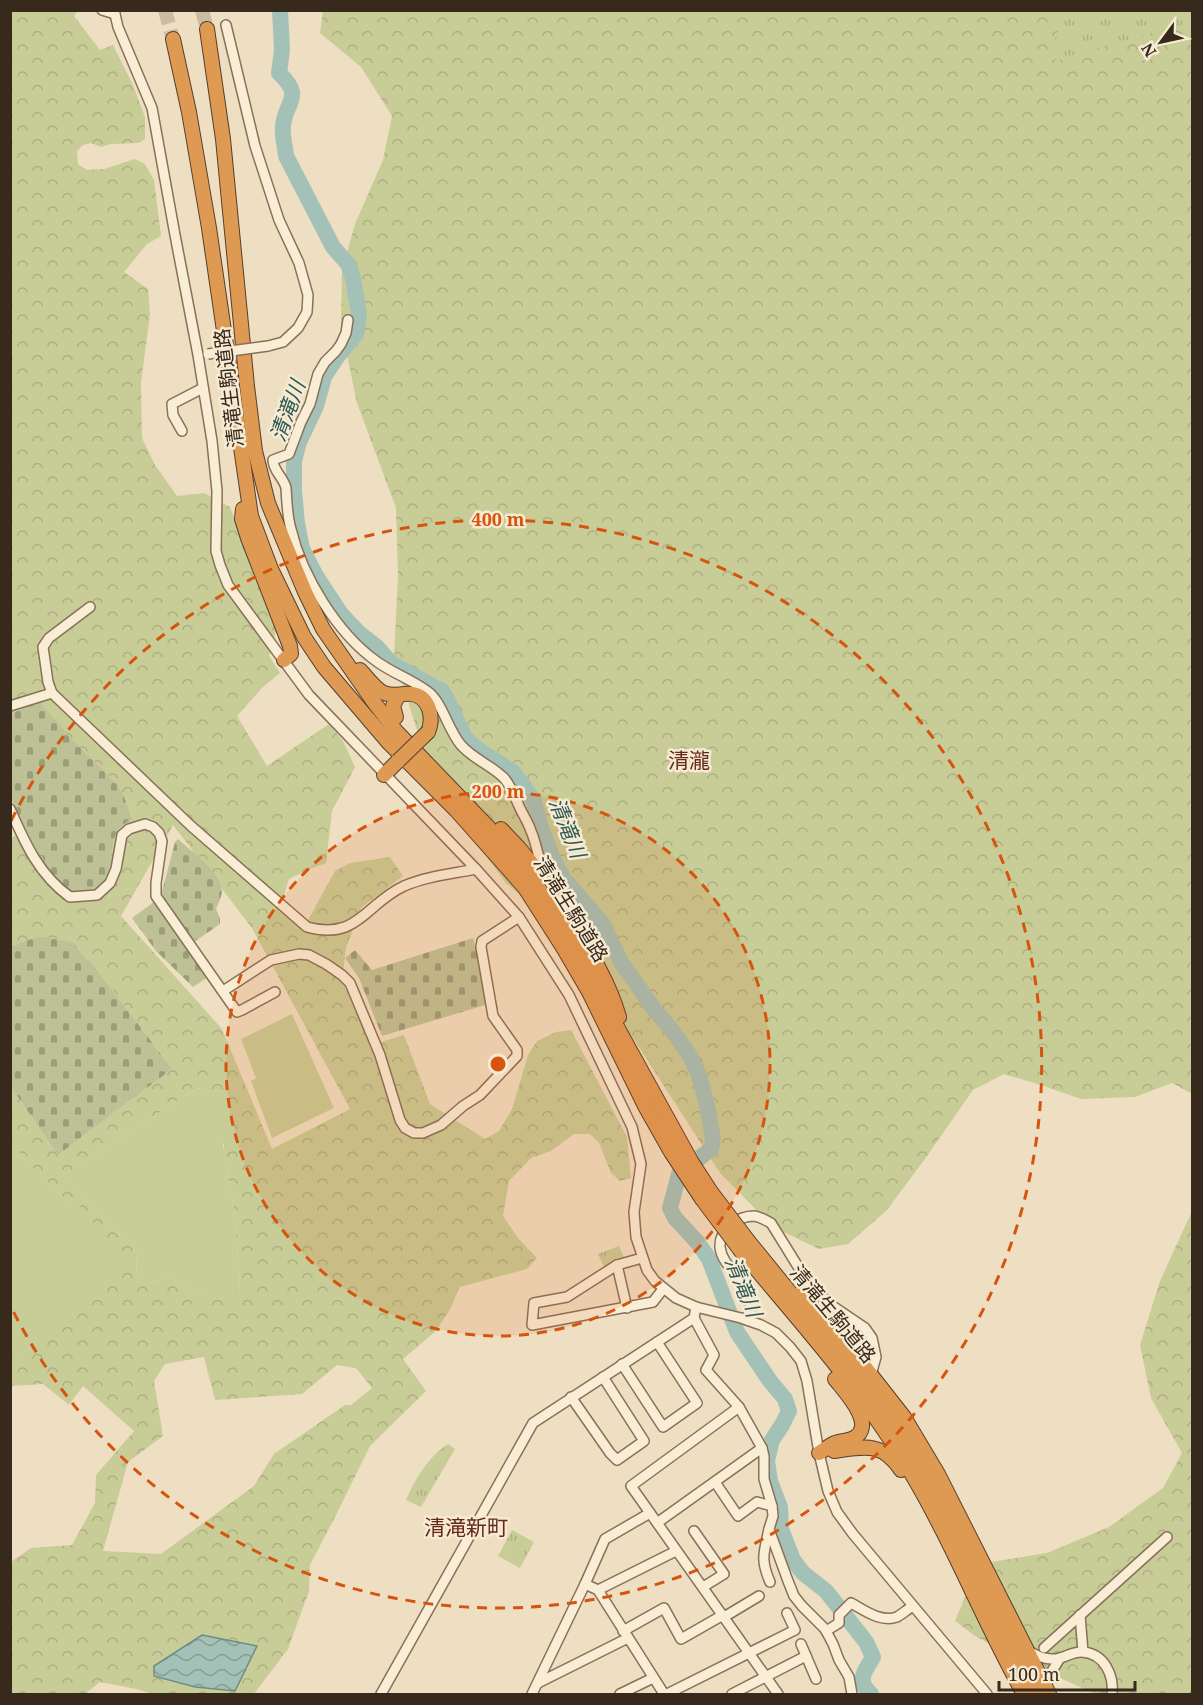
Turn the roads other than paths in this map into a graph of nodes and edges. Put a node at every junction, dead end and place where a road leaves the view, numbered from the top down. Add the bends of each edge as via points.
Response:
1 (102, 10) edge
2 (114, 12) edge
3 (225, 25) dead end
4 (207, 30) tunnel mouth
5 (173, 39) tunnel mouth
6 (348, 320) dead end
7 (203, 355) junction
8 (203, 388) junction
9 (182, 431) dead end
10 (243, 463) junction
11 (305, 592) junction
12 (90, 607) dead end
13 (284, 660) junction
14 (360, 670) junction
15 (52, 693) junction
16 (398, 696) junction
17 (10, 706) edge
18 (396, 717) junction
19 (384, 775) junction
20 (10, 809) edge
21 (476, 869) junction
22 (536, 870) junction
23 (519, 917) junction
24 (224, 991) junction
25 (275, 992) dead end
26 (628, 1045) junction
27 (707, 1195) junction
28 (745, 1246) junction
29 (642, 1258) junction
30 (763, 1261) junction
31 (617, 1265) junction
32 (663, 1289) junction
33 (780, 1298) junction
34 (696, 1306) junction
35 (627, 1308) junction
36 (694, 1318) junction
37 (744, 1319) junction
38 (657, 1342) junction
39 (873, 1347) junction
40 (855, 1354) junction
41 (622, 1365) junction
42 (871, 1375) junction
43 (603, 1377) junction
44 (571, 1397) junction
45 (739, 1407) junction
46 (762, 1448) junction
47 (819, 1453) junction
48 (715, 1482) junction
49 (772, 1506) junction
50 (650, 1513) junction
51 (657, 1523) junction
52 (770, 1529) junction
53 (694, 1531) dead end
54 (1167, 1536) dead end
55 (946, 1540) junction
56 (676, 1551) junction
57 (770, 1582) dead end
58 (585, 1584) junction
59 (703, 1587) junction
60 (598, 1590) junction
61 (759, 1596) dead end
62 (913, 1606) junction
63 (787, 1614) dead end
64 (1080, 1615) junction
65 (724, 1616) junction
66 (826, 1631) junction
67 (626, 1634) junction
68 (801, 1644) dead end
69 (1044, 1648) dead end
70 (1027, 1649) junction
71 (1083, 1652) junction
72 (749, 1653) junction
73 (806, 1656) junction
74 (1060, 1658) junction
75 (766, 1677) junction
76 (653, 1678) junction
77 (816, 1679) dead end
78 (538, 1683) junction
79 (1044, 1692) edge
80 (732, 1694) edge
81 (381, 1695) edge
82 (532, 1695) edge
83 (620, 1695) edge
84 (666, 1695) edge
85 (778, 1695) edge
86 (852, 1695) edge
87 (987, 1695) edge
88 (1023, 1695) edge
89 (1112, 1695) edge

1 - 2 street
2 - 7 street via 152,108 175,235
3 - 7 street, bridge via 255,146 279,220 299,263 308,295 307,312 283,342
4 - 11 highway, 清滝生駒道路 via 223,139 255,451 268,503
5 - 10 highway, 清滝生駒道路 via 209,228
6 - 22 street via 341,344 318,374 289,454 273,460 285,484 298,554 351,640 377,663 429,692 461,745 502,776 532,832 541,866
7 - 8 street
8 - 9 street via 172,404
8 - 13 street via 217,491 216,551 220,565 236,598
10 - 13 highway via 243,519 290,646 291,654
10 - 27 highway, 清滝生駒道路 via 251,516 304,637 324,667 388,742 456,810 525,888 589,992 671,1152
11 - 14 highway
11 - 26 highway, 清滝生駒道路 via 323,629 396,731 492,832 546,898
12 - 15 street via 44,647
13 - 19 street via 309,695
14 - 16 highway via 380,691
14 - 18 highway
15 - 17 street
15 - 21 street via 191,826 307,927 347,927 403,887
16 - 18 highway via 393,706
16 - 19 highway, bridge via 416,695 427,704 431,725
18 - 22 highway
19 - 21 street
20 - 24 street via 46,877 70,897 97,895 110,883 116,869 122,835 137,825 153,827 162,840 156,896
21 - 23 street
22 - 26 highway via 614,998
23 - 24 street via 482,941 481,947 493,1016 517,1050 517,1056 480,1095 441,1125 423,1133 405,1128 400,1120 380,1055 350,983 342,975 309,955 299,954 271,960
23 - 29 street via 569,995 632,1127 641,1164 634,1212
24 - 25 street via 237,1012
26 - 27 highway, 清滝生駒道路
27 - 28 highway, 清滝生駒道路, bridge
28 - 30 highway, 清滝生駒道路
28 - 33 highway, 清滝生駒道路
29 - 31 street
29 - 32 street
30 - 40 highway via 813,1305
30 - 79 highway, 清滝生駒道路 via 877,1399 915,1459
31 - 35 street
31 - 35 street via 567,1297 534,1303 532,1325
32 - 34 street
32 - 35 street via 653,1302
33 - 47 highway via 863,1421 856,1437
33 - 55 highway, 清滝生駒道路 via 882,1426
34 - 36 street
34 - 37 street
36 - 38 street
36 - 45 street via 714,1355 706,1370
37 - 39 street via 752,1295 727,1265 720,1244 729,1226 743,1217 755,1216 771,1223 810,1286 865,1328
37 - 47 street via 776,1333 801,1361
38 - 41 street
38 - 41 street via 697,1402 663,1427
39 - 40 street
39 - 42 street via 876,1357
40 - 42 highway
41 - 43 street
42 - 70 highway via 904,1417 938,1474
43 - 44 street
43 - 44 street via 644,1441 617,1460
44 - 81 street via 533,1423
45 - 46 street
45 - 50 street via 631,1486
46 - 48 street
46 - 49 street via 764,1479
47 - 55 highway via 867,1447 882,1451 895,1460
47 - 62 street via 837,1512
48 - 49 street via 738,1516 757,1502
48 - 51 street
49 - 52 street
50 - 51 street
50 - 58 street via 605,1539
51 - 56 street
52 - 57 street via 763,1556
52 - 66 street via 794,1596
53 - 59 street via 724,1574
54 - 64 street
55 - 88 highway, 清滝生駒道路
56 - 59 street
56 - 60 street
58 - 60 street
58 - 78 street
59 - 65 street
60 - 67 street
61 - 65 street
62 - 66 street via 890,1618 871,1614 851,1603 838,1623
62 - 87 street
63 - 72 street via 795,1630
64 - 69 street
64 - 71 street
65 - 67 street via 681,1639 664,1608
65 - 72 street
66 - 86 street via 849,1677
67 - 76 street
67 - 78 street
68 - 73 street
70 - 74 street via 1038,1657
70 - 79 highway
71 - 74 street
71 - 89 street via 1093,1654 1110,1671
72 - 75 street
72 - 84 street
73 - 75 street
73 - 77 street
74 - 79 street
75 - 80 street
75 - 85 street
76 - 83 street
76 - 84 street
78 - 82 street

